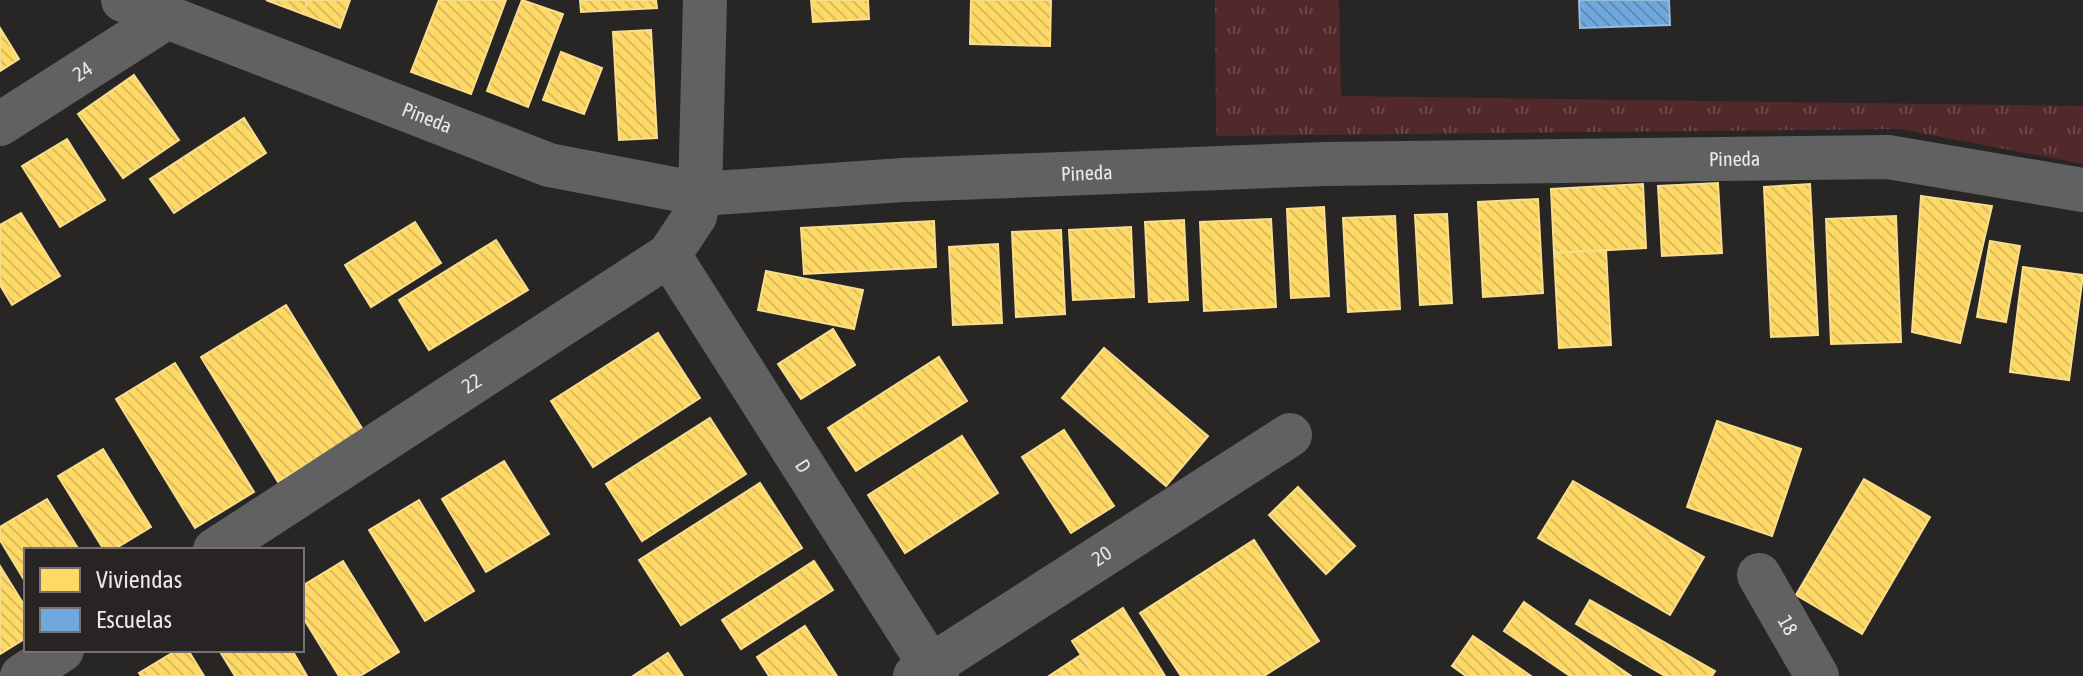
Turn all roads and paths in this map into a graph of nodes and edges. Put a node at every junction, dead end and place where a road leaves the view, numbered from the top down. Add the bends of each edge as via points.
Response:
1 (123, 0) edge
2 (705, 0) edge
3 (166, 18) junction
4 (0, 124) edge
5 (2083, 190) edge
6 (700, 194) junction
7 (669, 255) junction
8 (1290, 435) dead end
9 (218, 548) edge
10 (1759, 575) dead end
11 (59, 652) edge
12 (927, 673) edge
13 (22, 676) edge
14 (1817, 676) edge

1 - 3 street, Pineda
2 - 6 street
3 - 4 street, 24
3 - 6 street, Pineda via 549,165
5 - 6 street, Pineda via 1888,157 1310,164 903,180
6 - 7 street, 22 via 695,216
7 - 9 street, 22
7 - 12 street, D
8 - 12 street, 20
10 - 14 street, 18
11 - 13 street

